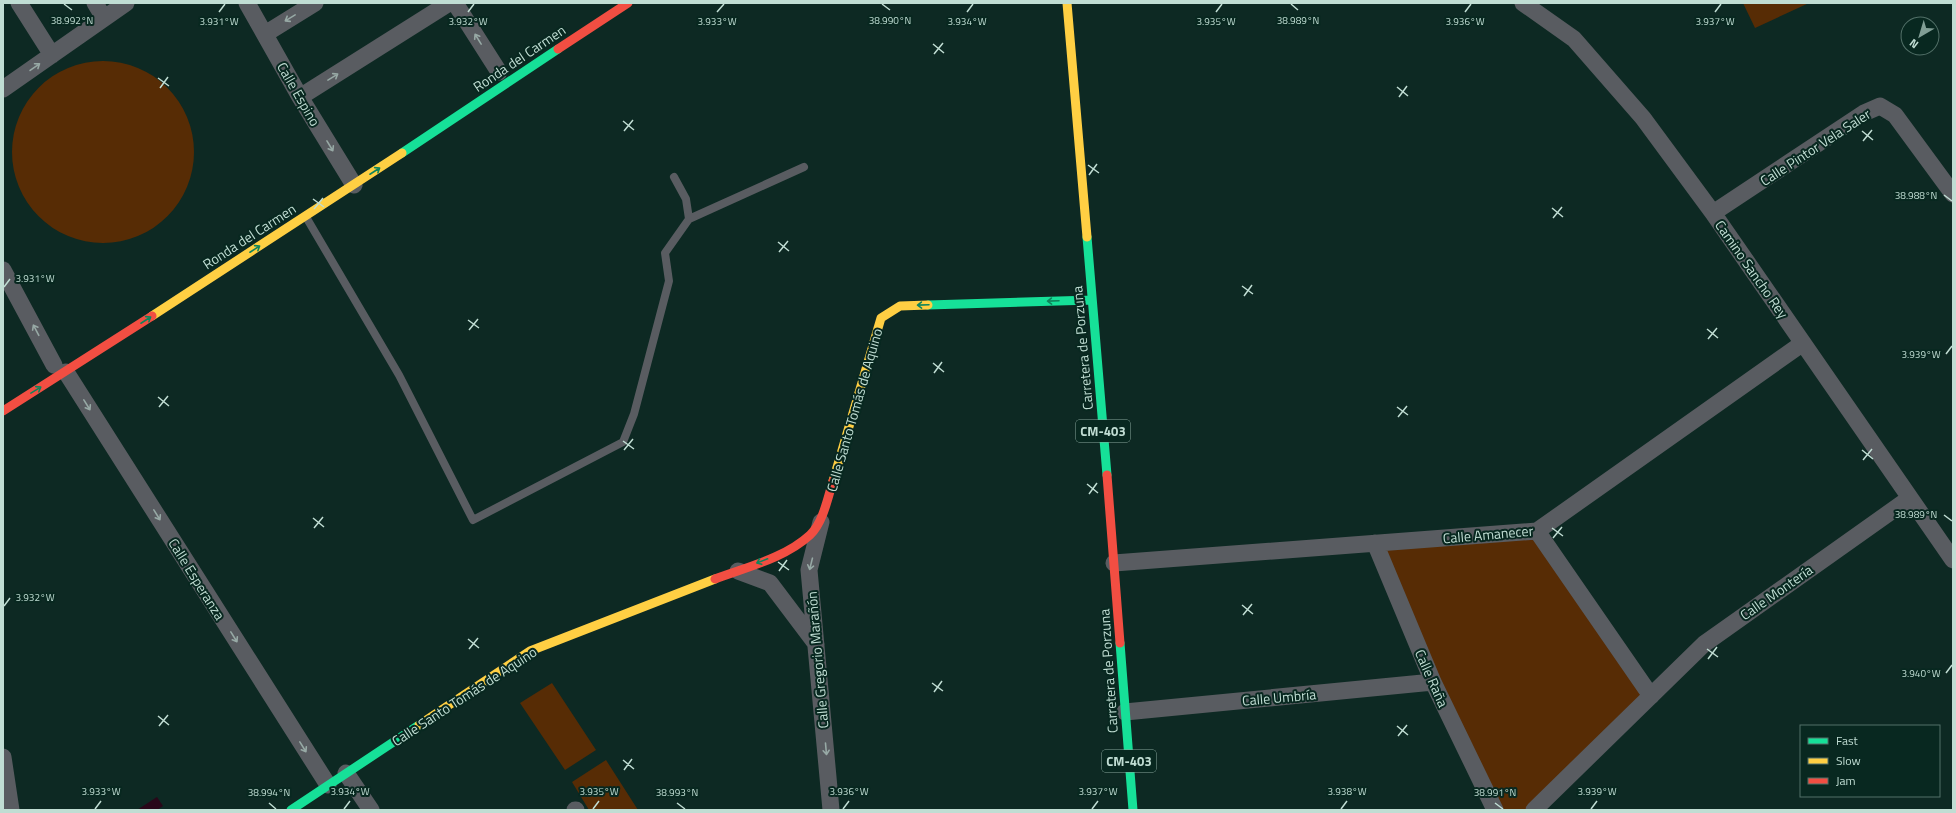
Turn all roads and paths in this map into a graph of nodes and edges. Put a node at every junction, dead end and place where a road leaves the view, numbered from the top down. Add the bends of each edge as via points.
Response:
1 (19, 3) edge
2 (94, 3) edge
3 (126, 3) edge
4 (247, 3) edge
5 (315, 3) edge
6 (449, 3) edge
7 (455, 3) edge
8 (628, 3) edge
9 (1067, 3) edge
10 (1523, 3) edge
11 (104, 18) junction
12 (264, 34) junction
13 (52, 55) junction
14 (499, 73) dead end
15 (3, 89) edge
16 (300, 98) junction
17 (804, 167) dead end
18 (348, 175) junction
19 (674, 177) dead end
20 (1953, 194) edge
21 (1713, 213) junction
22 (305, 216) junction
23 (688, 219) junction
24 (3, 270) edge
25 (1092, 300) junction
26 (1803, 343) junction
27 (57, 367) junction
28 (3, 411) edge
29 (1910, 498) junction
30 (824, 512) junction
31 (1537, 531) junction
32 (1375, 543) junction
33 (1951, 554) edge
34 (1114, 563) junction
35 (738, 570) junction
36 (816, 644) junction
37 (1433, 682) junction
38 (1651, 696) junction
39 (1126, 712) junction
40 (3, 757) edge
41 (346, 773) junction
42 (328, 785) junction
43 (11, 810) edge
44 (291, 810) edge
45 (371, 810) edge
46 (831, 810) edge
47 (1133, 810) edge
48 (1495, 810) edge
49 (1534, 810) edge

1 - 13 street
2 - 11 street
3 - 11 street
4 - 12 street, Calle Espino
5 -> 12 street
16 -> 6 street
14 -> 7 street
18 -> 8 main road, Ronda del Carmen
9 - 25 main road, Carretera de Porzuna / CM-403
10 - 21 street, Camino Sancho Rey via 1574,39 1643,118
11 - 13 street
12 - 16 street, Calle Espino
15 -> 13 street
16 -> 18 street, Calle Espino
17 - 23 lane
18 - 22 main road, Ronda del Carmen
19 - 23 lane via 686,199
20 - 21 street, Calle Pintor Vela Saler via 1895,115 1880,106 1864,113
21 - 26 street, Camino Sancho Rey
22 - 23 lane via 399,375 473,520 623,442 634,414 669,281 665,252
27 -> 22 main road, Ronda del Carmen
27 -> 24 street, Calle Esperanza
25 -> 30 main road, Calle Santo Tomás de Aquino via 900,306 882,318
25 - 34 main road, Carretera de Porzuna / CM-403
26 - 29 street, Camino Sancho Rey
26 - 31 street, Calle Amanecer
28 -> 27 main road, Ronda del Carmen
27 -> 42 street, Calle Esperanza
29 - 33 street, Camino Sancho Rey
29 - 38 street, Calle Montería via 1704,644
30 -> 35 main road, Calle Santo Tomás de Aquino via 811,534 781,554
30 -> 36 street, Calle Gregorio Marañón via 809,570
31 - 32 street, Calle Amanecer
31 - 38 street
32 - 34 street, Calle Amanecer
32 - 37 street, Calle Raña
34 - 39 main road, Carretera de Porzuna / CM-403
35 - 36 street via 770,583
35 - 41 main road, Calle Santo Tomás de Aquino via 530,650
36 -> 46 street, Calle Gregorio Marañón
37 - 39 street, Calle Umbría
37 - 48 street, Calle Raña
38 - 49 street, Calle Montería
39 - 47 main road, Carretera de Porzuna / CM-403
40 - 43 street
41 - 42 main road, Calle Santo Tomás de Aquino
41 - 45 street
42 - 44 main road, Calle Santo Tomás de Aquino

